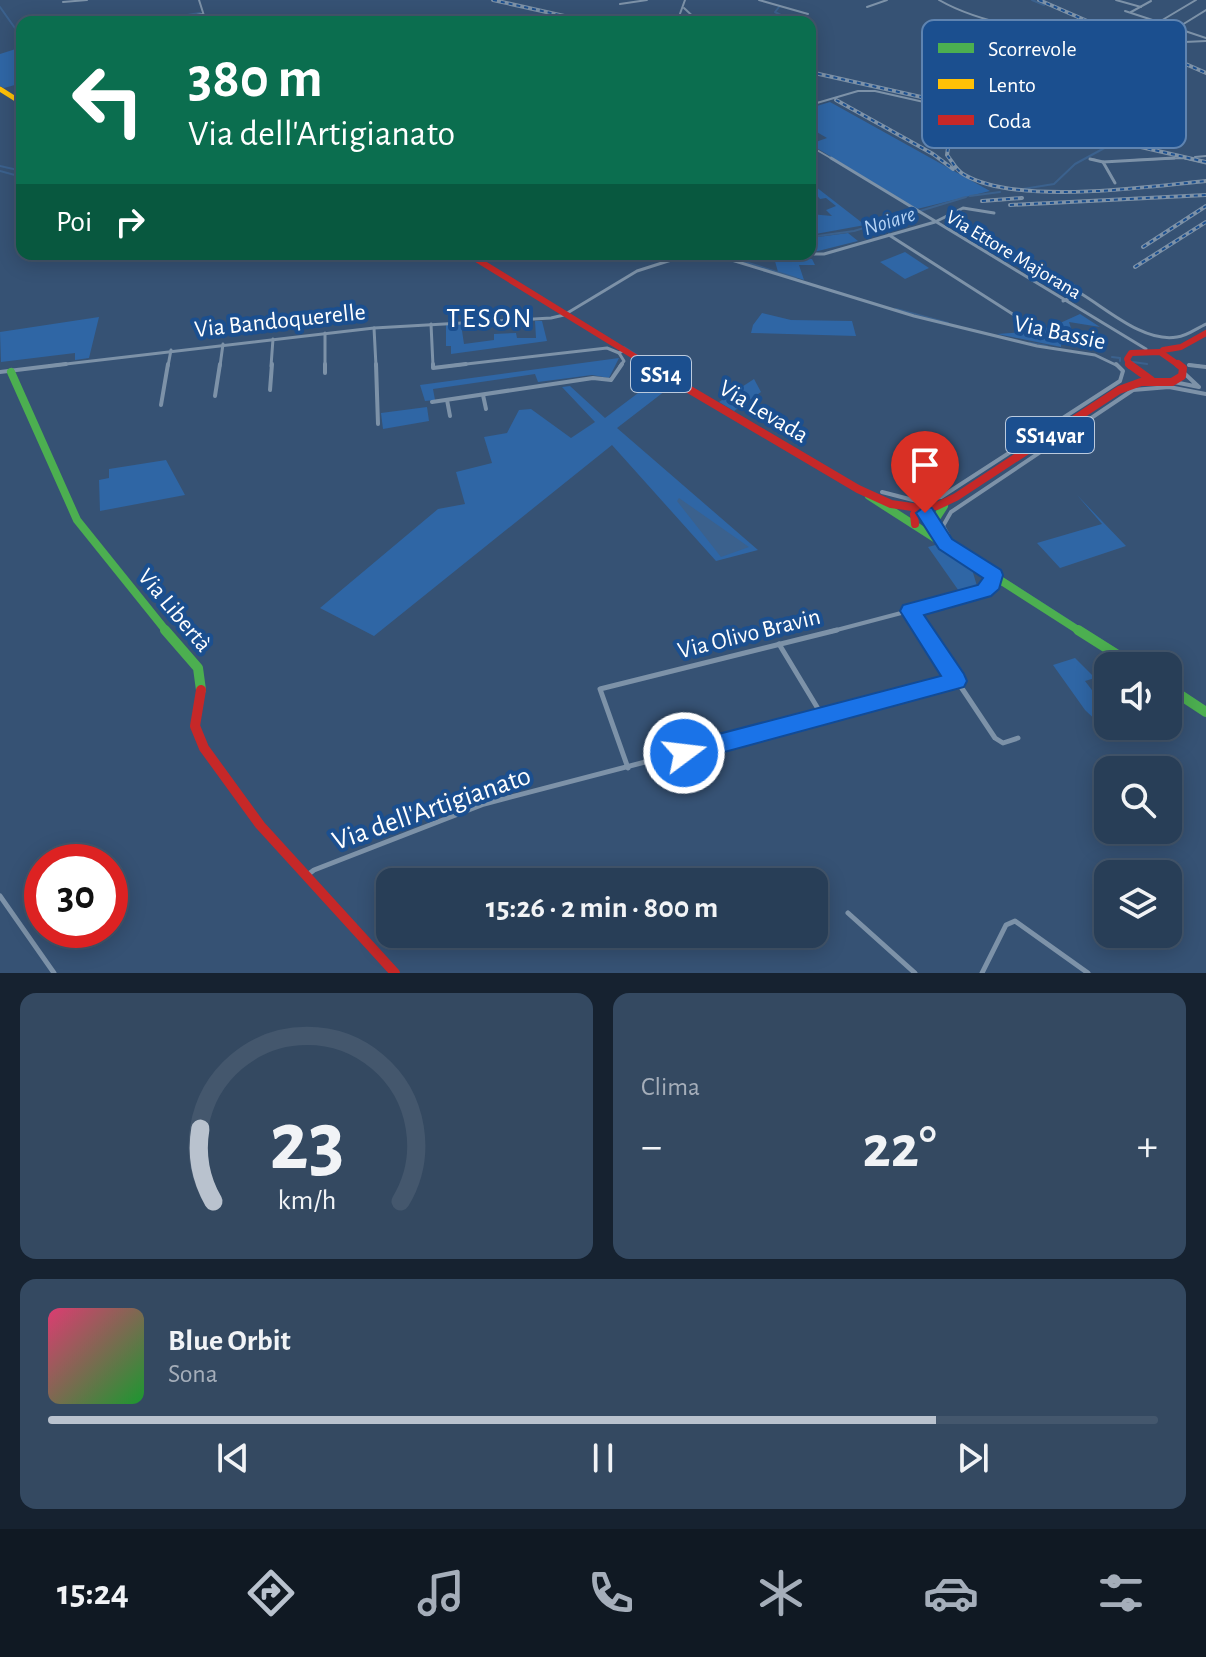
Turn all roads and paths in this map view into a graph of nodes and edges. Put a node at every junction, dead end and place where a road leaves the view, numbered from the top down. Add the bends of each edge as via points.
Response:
1 (87, 0) edge
2 (199, 0) edge
3 (647, 0) edge
4 (685, 0) edge
5 (759, 0) edge
6 (887, 0) edge
7 (939, 0) edge
8 (1116, 0) edge
9 (1150, 0) edge
10 (1196, 0) edge
11 (63, 2) dead end
12 (620, 4) dead end
13 (867, 7) dead end
14 (1141, 7) junction
15 (684, 8) junction
16 (1206, 10) edge
17 (1125, 11) dead end
18 (1131, 12) junction
19 (203, 14) joint
20 (808, 14) dead end
21 (190, 16) edge
22 (680, 16) edge
23 (693, 16) edge
24 (1005, 20) edge
25 (1153, 20) edge
26 (1162, 20) edge
27 (1186, 22) edge
28 (1186, 32) edge
29 (1206, 40) edge
30 (1186, 41) edge
31 (922, 102) edge
32 (816, 103) edge
33 (816, 150) edge
34 (1206, 156) edge
35 (1195, 157) dead end
36 (1090, 159) dead end
37 (1103, 162) junction
38 (1206, 163) edge
39 (1115, 183) dead end
40 (994, 213) dead end
41 (935, 222) junction
42 (889, 235) junction
43 (816, 255) edge
44 (1020, 258) dead end
45 (477, 260) edge
46 (671, 260) edge
47 (731, 260) edge
48 (1081, 293) junction
49 (1063, 301) junction
50 (564, 315) junction
51 (1022, 320) dead end
52 (431, 324) junction
53 (1206, 324) edge
54 (374, 328) junction
55 (325, 333) junction
56 (1206, 333) edge
57 (1121, 336) junction
58 (273, 339) junction
59 (223, 344) junction
60 (1188, 344) junction
61 (1146, 349) junction
62 (171, 350) junction
63 (1158, 351) junction
64 (621, 352) junction
65 (1130, 354) junction
66 (1179, 363) junction
67 (1206, 367) edge
68 (1131, 369) junction
69 (1186, 369) junction
70 (0, 372) edge
71 (11, 372) junction
72 (325, 373) dead end
73 (1151, 380) junction
74 (1172, 382) junction
75 (1199, 387) junction
76 (270, 390) dead end
77 (1119, 390) junction
78 (1206, 392) edge
79 (483, 395) junction
80 (215, 396) dead end
81 (447, 400) junction
82 (432, 402) dead end
83 (161, 405) dead end
84 (486, 409) dead end
85 (450, 416) dead end
86 (378, 424) dead end
87 (858, 489) junction
88 (882, 492) dead end
89 (949, 501) junction
90 (919, 508) junction
91 (932, 524) junction
92 (917, 527) junction
93 (946, 544) junction
94 (990, 580) junction
95 (911, 611) junction
96 (779, 644) junction
97 (1113, 652) edge
98 (956, 681) junction
99 (1182, 696) edge
100 (1206, 712) edge
101 (823, 717) junction
102 (1018, 738) dead end
103 (628, 768) junction
104 (306, 876) junction
105 (0, 896) edge
106 (848, 913) dead end
107 (54, 973) edge
108 (395, 973) edge
109 (915, 973) edge
110 (982, 973) edge
111 (1088, 973) edge

1 - 11 street
2 - 19 street
3 - 12 street
4 - 15 street
5 - 20 street
6 - 13 street
7 - 24 street via 954,9
8 - 14 street
9 - 14 street
10 - 26 street
14 - 18 street
15 - 22 street
15 - 23 street
16 - 27 street
17 - 18 street
18 - 25 street
19 - 21 street
28 - 29 street
29 - 30 street
31 - 32 street via 858,91
33 - 41 street, Via Ettore Majorana
34 - 35 street
36 - 37 street
37 - 38 street via 1183,158
37 - 39 street
40 - 41 street via 963,208
41 - 42 street
41 - 49 street, Via Ettore Majorana
42 - 43 street
42 - 51 street
44 - 48 street
45 - 50 main road, Via Levada / SS14
46 - 50 street via 637,271
47 - 88 street, Via Bassie via 882,307 1106,358 1123,371 1120,381 941,497 917,501
48 - 49 street
48 - 53 street via 1163,338 1180,337
49 - 57 street, Via Ettore Majorana
50 - 52 street, Via Bandoquerelle
50 - 64 main road, Via Levada / SS14
52 - 54 street, Via Bandoquerelle
52 - 64 street via 433,368 607,348
54 - 55 street, Via Bandoquerelle
54 - 86 street
55 - 58 street, Via Bandoquerelle
55 - 72 street
56 - 60 main road
57 - 61 street, Via Ettore Majorana
57 - 65 street
58 - 59 street, Via Bandoquerelle
58 - 76 street
59 - 62 street, Via Bandoquerelle
59 - 80 street
60 - 63 main road
60 - 66 main road
61 - 63 main road
61 - 65 main road
62 - 71 street, Via Bandoquerelle
62 - 83 street
63 - 66 main road
64 - 79 street via 624,361 611,380 593,378
64 - 87 main road, Via Levada / SS14
65 - 68 main road
66 - 69 main road
67 - 69 street
68 - 73 main road, SS14var
68 - 77 main road, SS14var
69 - 74 main road
69 - 75 street
70 - 71 street, Via Bandoquerelle
71 - 104 main road, Via Libertà via 77,520 198,668 202,684 195,726 204,748 260,825
73 - 74 main road, SS14var
73 - 77 main road, SS14var
74 - 75 street
75 - 78 street
77 - 89 main road, SS14var
78 - 93 street via 1143,386 1133,390 951,512 943,526
79 - 81 street
79 - 84 street
81 - 82 street
81 - 85 street
87 - 90 main road, SS14 via 891,504
87 - 92 main road, Via Levada
89 - 90 main road, SS14var
89 - 91 main road
90 - 91 main road, Via Levada
90 - 92 main road via 913,517
91 - 93 main road, Via Levada
92 - 93 main road, Via Levada
93 - 94 main road, Via Levada
94 - 95 street, Via Olivo Bravin via 981,592
94 - 97 main road, Via Levada via 1006,583
95 - 96 street, Via Olivo Bravin
95 - 98 street
96 - 101 street
96 - 103 street, Via Olivo Bravin via 600,689
98 - 101 street, Via dell'Artigianato
98 - 102 street via 998,741
99 - 100 main road
101 - 103 street, Via dell'Artigianato
103 - 104 street, Via dell'Artigianato via 484,804
104 - 108 main road, Via Libertà
105 - 107 street
106 - 109 street
110 - 111 street via 1006,925 1015,921

